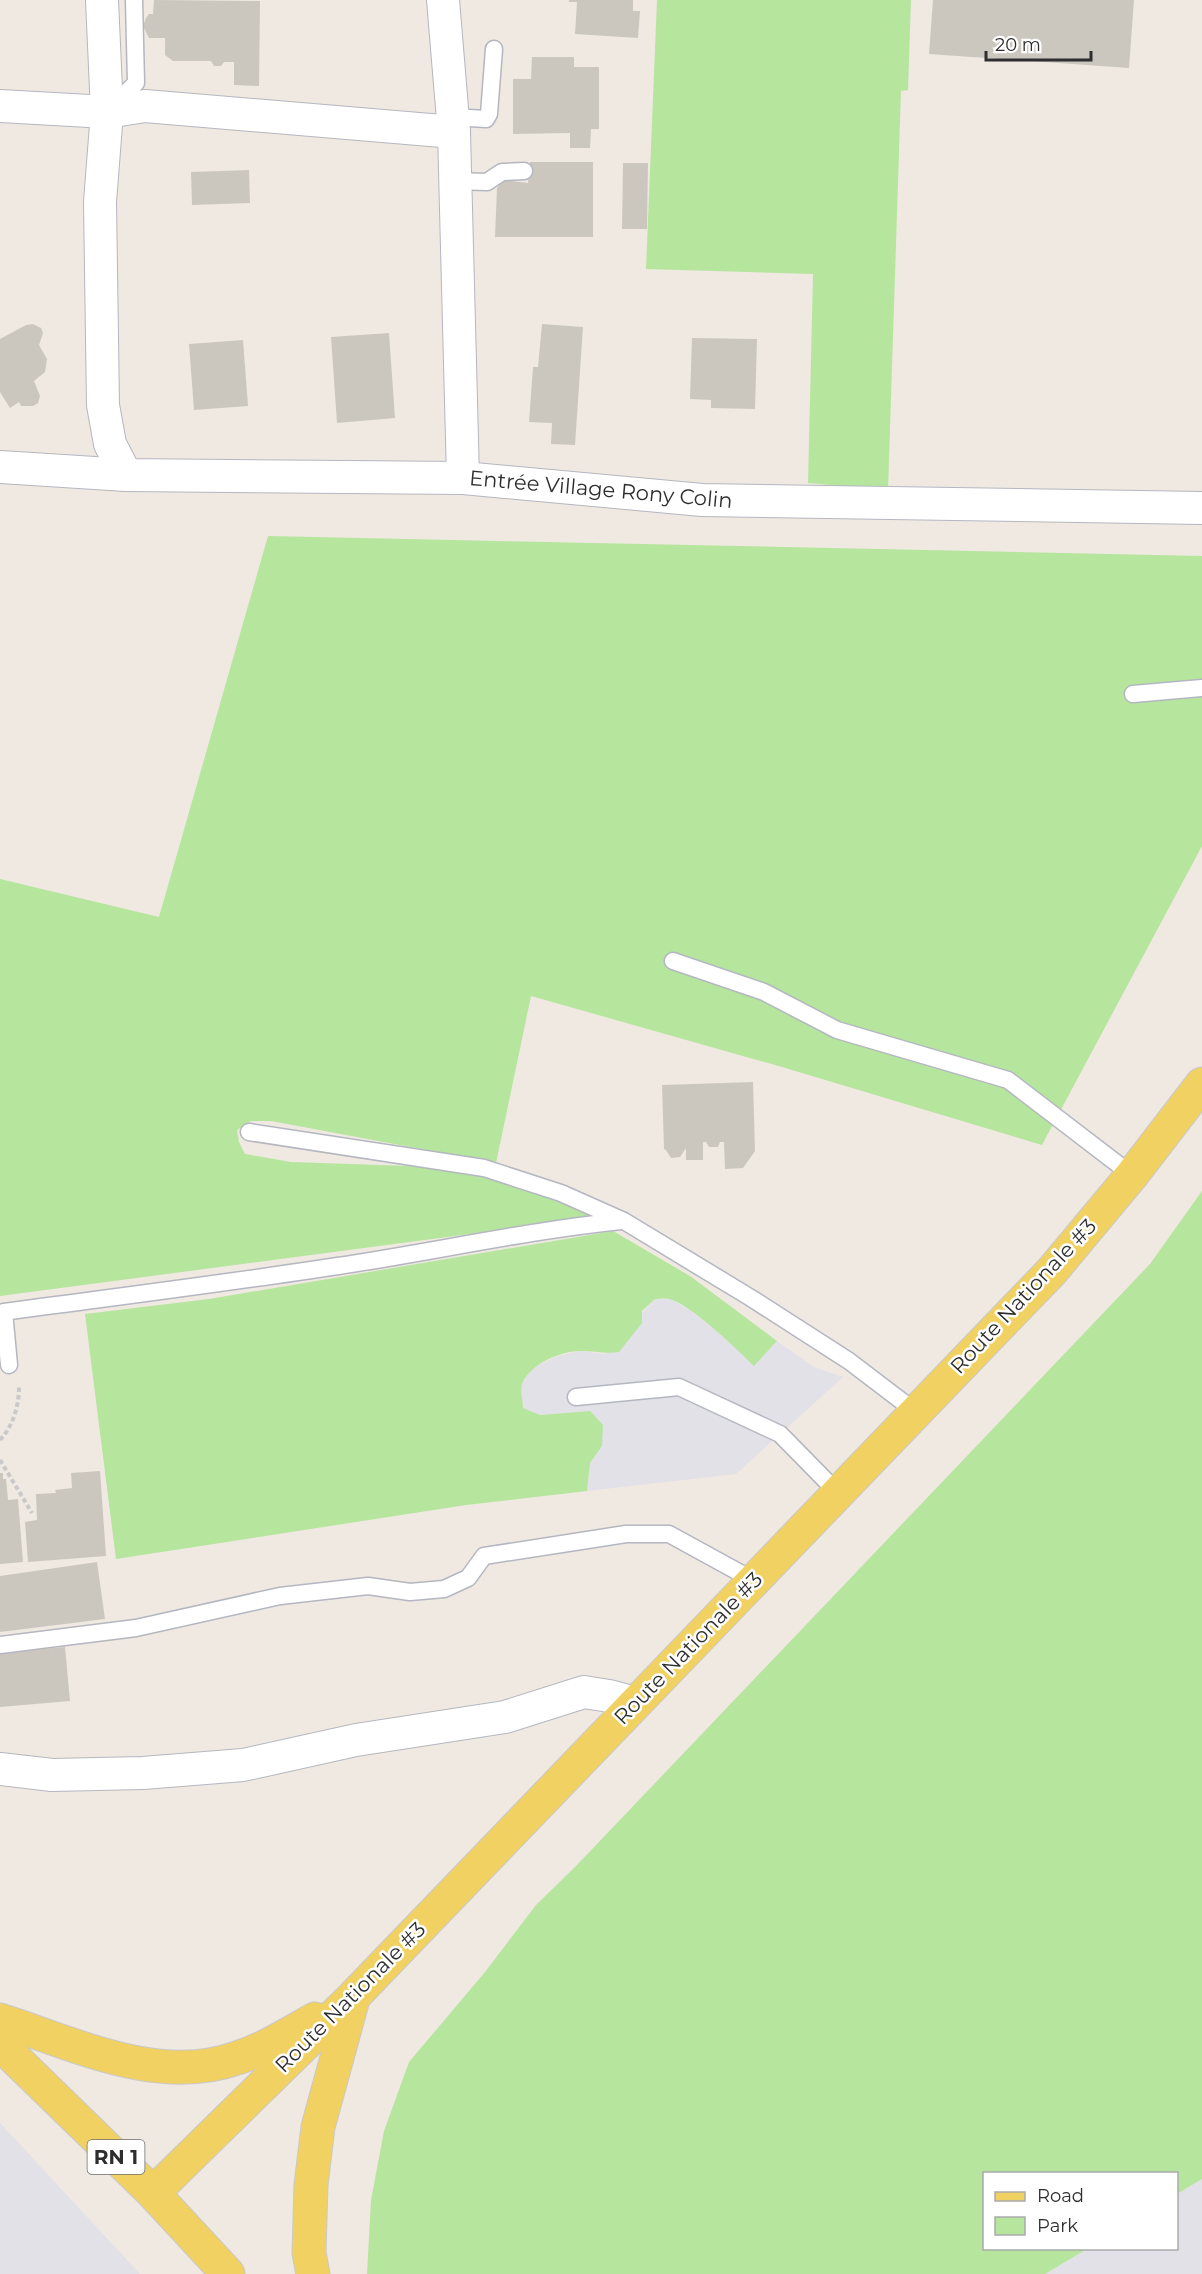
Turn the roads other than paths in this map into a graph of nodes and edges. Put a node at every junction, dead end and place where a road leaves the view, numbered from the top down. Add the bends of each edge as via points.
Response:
1 (102, 0) edge
2 (134, 0) edge
3 (443, 0) edge
4 (494, 49) dead end
5 (0, 106) edge
6 (106, 112) junction
7 (453, 124) junction
8 (524, 171) dead end
9 (455, 181) junction
10 (0, 467) edge
11 (126, 474) junction
12 (463, 478) junction
13 (1202, 508) edge
14 (1202, 688) edge
15 (1133, 694) dead end
16 (673, 961) dead end
17 (1202, 1084) edge
18 (249, 1132) dead end
19 (1132, 1175) junction
20 (624, 1221) junction
21 (9, 1365) road end
22 (576, 1397) dead end
23 (916, 1412) junction
24 (838, 1493) junction
25 (753, 1580) junction
26 (0, 1645) edge
27 (635, 1703) junction
28 (0, 1769) edge
29 (353, 1997) junction
30 (0, 2020) edge
31 (0, 2044) edge
32 (153, 2193) junction
33 (228, 2274) edge
34 (313, 2274) edge

1 - 6 street
2 - 6 lane via 135,83
3 - 7 street
4 - 7 lane via 489,114 486,119
5 - 6 street
6 - 7 street via 145,106
6 - 11 street via 99,202 103,394 110,444
7 - 9 street
8 - 9 lane via 502,172 488,182
9 - 12 street
10 - 11 street, Entrée Village Rony Colin
11 - 12 street, Entrée Village Rony Colin
12 - 13 street, Entrée Village Rony Colin via 702,500
14 - 15 lane
16 - 19 lane via 764,992 837,1030 1008,1080
17 - 19 main road, Route Nationale #3
18 - 20 lane via 484,1168 561,1193
19 - 23 main road, Route Nationale #3 via 1052,1271
20 - 21 lane via 578,1225 339,1266 4,1312
20 - 23 lane via 849,1361
22 - 24 lane via 679,1387 780,1434
23 - 24 main road, Route Nationale #3
24 - 25 main road, Route Nationale #3
25 - 26 lane via 669,1534 626,1534 484,1557 468,1578 444,1589 410,1592 368,1586 280,1596 136,1628
25 - 27 main road, Route Nationale #3
27 - 28 street via 584,1692 505,1717 356,1740 243,1765 52,1775
27 - 29 main road, Route Nationale #3
29 - 30 main road via 268,2045 235,2059 195,2067 123,2061
29 - 32 main road, Route Nationale #3
29 - 34 main road via 318,2127 309,2253
31 - 32 main road, RN 1
32 - 33 main road, RN 1

